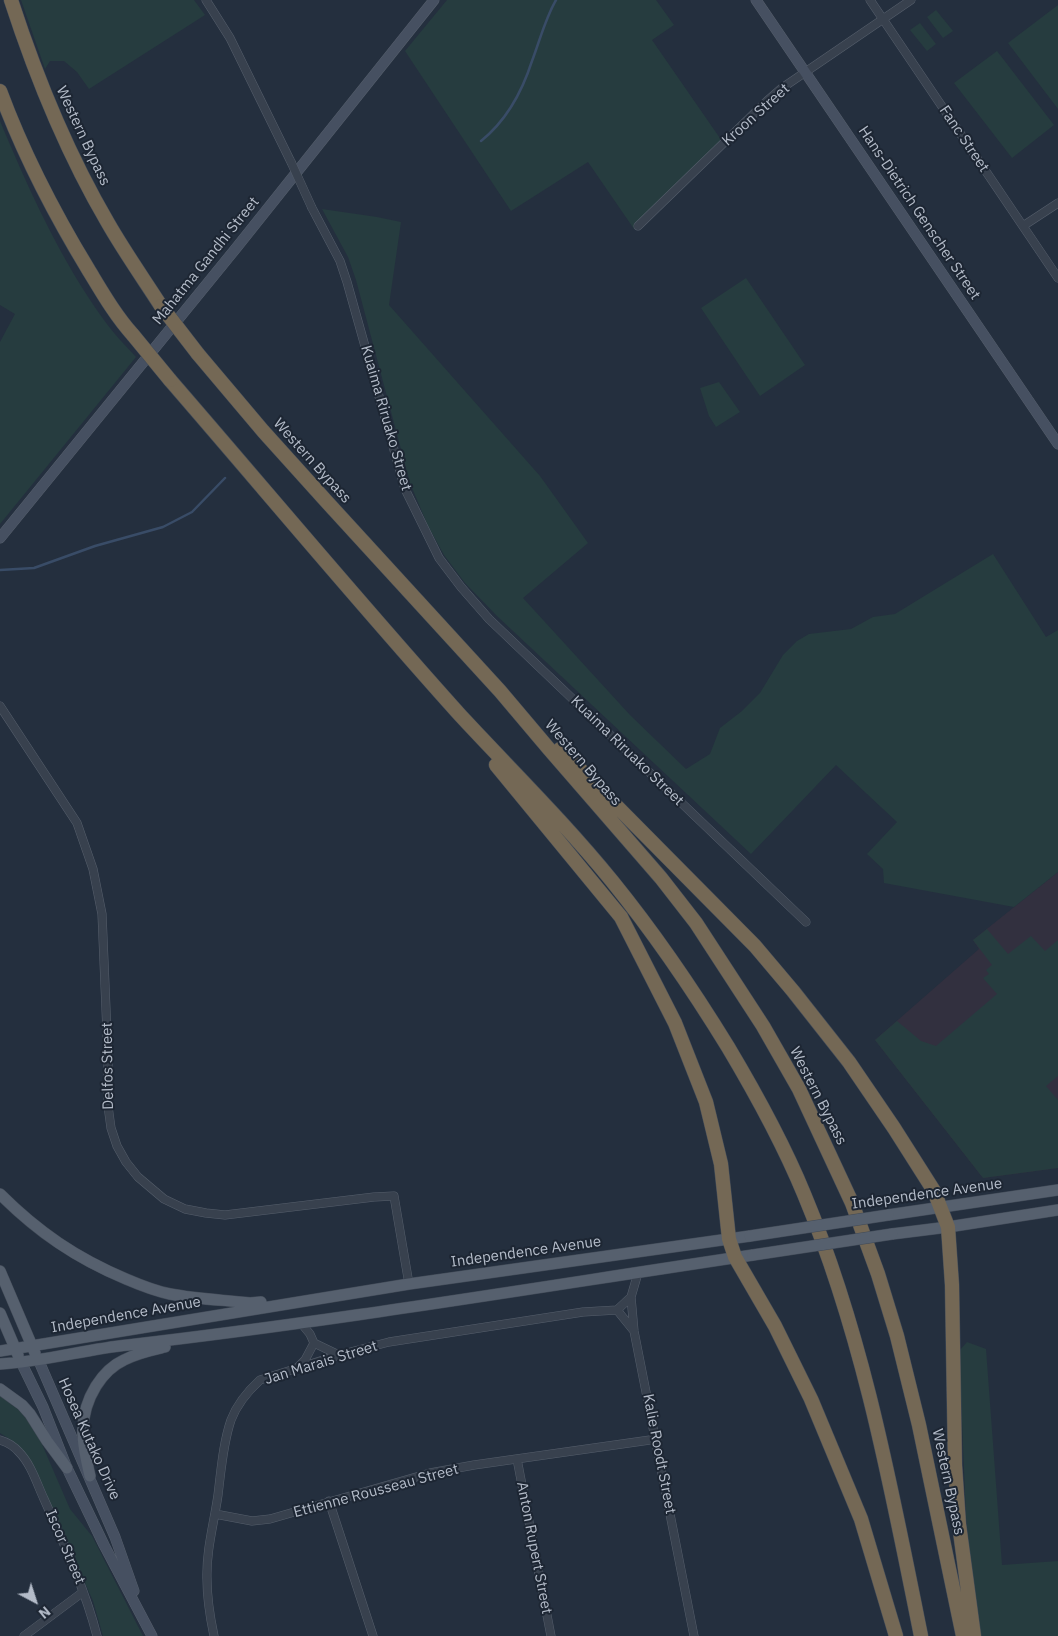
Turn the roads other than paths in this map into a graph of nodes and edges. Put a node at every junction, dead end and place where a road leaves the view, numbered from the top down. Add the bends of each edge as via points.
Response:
1 (11, 0) edge
2 (206, 0) edge
3 (434, 0) edge
4 (756, 0) edge
5 (870, 0) edge
6 (911, 0) edge
7 (882, 20) junction
8 (805, 73) junction
9 (0, 91) edge
10 (1058, 203) edge
11 (638, 226) dead end
12 (1022, 226) junction
13 (1058, 278) edge
14 (1058, 444) edge
15 (0, 538) edge
16 (500, 691) junction
17 (0, 706) edge
18 (461, 715) junction
19 (806, 922) dead end
20 (1058, 1190) edge
21 (0, 1194) edge
22 (941, 1207) junction
23 (1058, 1210) edge
24 (948, 1227) junction
25 (729, 1238) junction
26 (735, 1257) junction
27 (0, 1271) edge
28 (638, 1273) junction
29 (409, 1284) junction
30 (631, 1297) junction
31 (300, 1301) junction
32 (617, 1310) junction
33 (0, 1313) edge
34 (300, 1323) junction
35 (634, 1331) junction
36 (203, 1337) junction
37 (314, 1343) junction
38 (33, 1346) junction
39 (16, 1349) junction
40 (0, 1350) edge
41 (339, 1355) junction
42 (38, 1359) junction
43 (21, 1362) junction
44 (0, 1364) edge
45 (297, 1368) junction
46 (0, 1389) edge
47 (657, 1439) junction
48 (0, 1440) edge
49 (517, 1459) junction
50 (67, 1468) junction
51 (90, 1476) junction
52 (329, 1501) junction
53 (215, 1514) junction
54 (83, 1592) junction
55 (146, 1622) junction
56 (24, 1636) edge
57 (97, 1636) edge
58 (152, 1636) edge
59 (214, 1636) edge
60 (373, 1636) edge
61 (551, 1636) edge
62 (694, 1636) edge
63 (896, 1636) edge
64 (920, 1636) edge
65 (963, 1636) edge
66 (974, 1636) edge

1 - 16 highway, Western Bypass, bridge via 46,97 75,162 108,223 161,306 263,431
2 - 19 street, Kuaima Riruako Street, bridge via 230,38 340,261 405,489 439,558 489,619
3 - 15 street, Mahatma Gandhi Street
4 - 8 street, Hans-Dietrich Genscher Street
5 - 7 street, Fanc Street
6 - 7 street, Kroon Street
7 - 8 street, Kroon Street
7 - 12 street, Fanc Street
8 - 11 street, Kroon Street via 767,101
8 - 14 street, Hans-Dietrich Genscher Street
9 - 18 highway, bridge via 23,146 71,240 120,320
10 - 12 street
12 - 13 street, Fanc Street
16 - 22 highway via 728,918 793,990 849,1062 934,1191
16 - 65 highway, Western Bypass via 696,923 763,1026 799,1089 852,1203 898,1336
17 - 29 street, Delfos Street via 76,823 93,869 102,914 108,1106 111,1128 126,1162 164,1199 185,1209 206,1213 233,1214 394,1196
18 - 25 highway via 473,738 620,917 661,995 706,1102 722,1164
18 - 64 highway via 619,889 691,987 754,1091 804,1194 846,1312 893,1494
20 - 22 main road, Independence Avenue
21 - 31 main road via 50,1239 137,1283 170,1294 250,1303
22 - 24 highway
22 - 25 main road, Independence Avenue, bridge
23 - 24 main road, Independence Avenue
24 - 26 main road, Independence Avenue, bridge
24 - 66 highway via 959,1524
25 - 26 highway
25 - 29 main road, Independence Avenue
26 - 28 main road, Independence Avenue
26 - 63 highway via 775,1326 818,1416 861,1519
27 - 38 main road, Hosea Kutako Drive
28 - 30 street, Kalie Roodt Street
28 - 34 main road, Independence Avenue
29 - 31 main road, Independence Avenue
30 - 32 street
30 - 35 street, Kalie Roodt Street
31 - 38 main road, Independence Avenue
32 - 35 street
32 - 41 street, Jan Marais Street via 425,1335
33 - 39 main road, Hosea Kutako Drive
34 - 36 main road, Independence Avenue
34 - 37 street
35 - 47 street, Kalie Roodt Street
36 - 42 main road, Independence Avenue
36 - 51 main road via 124,1360 99,1381 83,1413 83,1447
37 - 41 street
37 - 45 street
38 - 39 main road, Independence Avenue
38 - 42 main road, Hosea Kutako Drive
39 - 40 main road, Independence Avenue
39 - 43 main road, Hosea Kutako Drive
41 - 45 street, Jan Marais Street
42 - 43 main road, Independence Avenue
42 - 51 street, Hosea Kutako Drive
43 - 44 main road, Independence Avenue
43 - 50 street, Hosea Kutako Drive
45 - 53 street, Jan Marais Street via 260,1380 236,1409 228,1432
46 - 50 main road via 30,1414
47 - 49 street, Ettienne Rousseau Street
47 - 62 street, Kalie Roodt Street
48 - 54 street, Iscor Street via 13,1446 26,1461
49 - 52 street, Ettienne Rousseau Street via 430,1473
49 - 61 street, Anton Rupert Street
50 - 55 street, Hosea Kutako Drive
51 - 55 street, Hosea Kutako Drive
52 - 53 street, Ettienne Rousseau Street via 270,1519 252,1521
52 - 60 street
53 - 59 street, Jan Marais Street via 207,1578
54 - 56 street
54 - 57 street, Iscor Street
55 - 58 street, Hosea Kutako Drive

